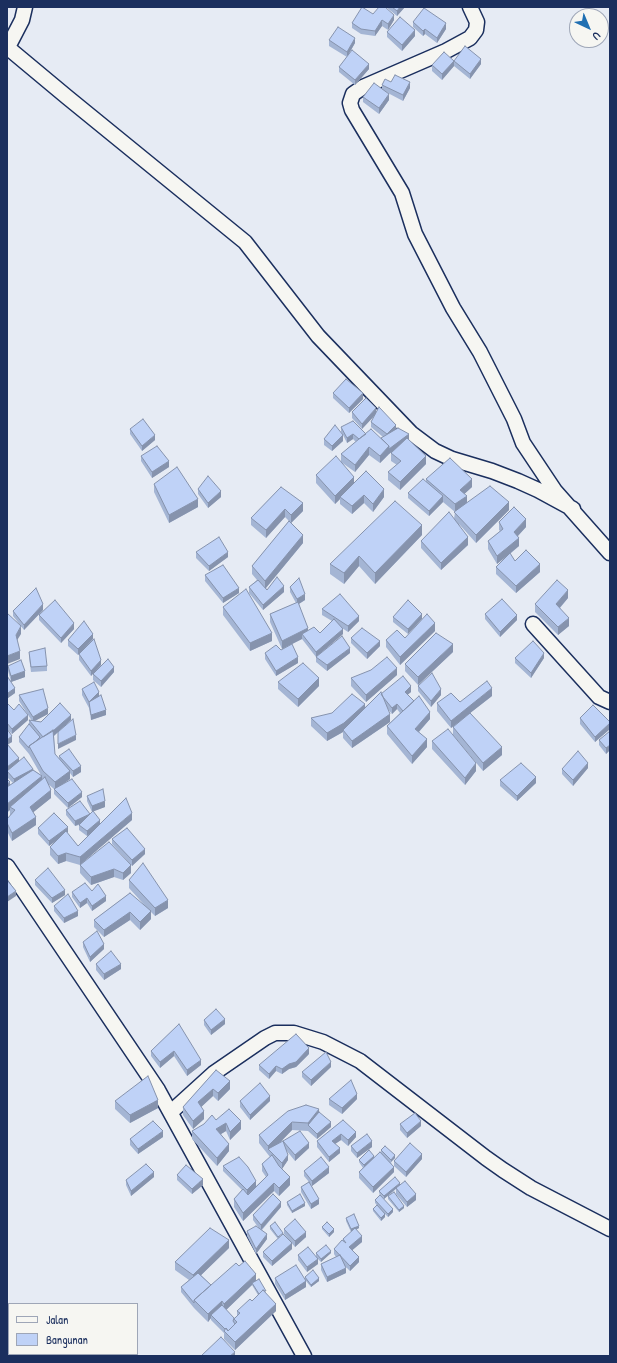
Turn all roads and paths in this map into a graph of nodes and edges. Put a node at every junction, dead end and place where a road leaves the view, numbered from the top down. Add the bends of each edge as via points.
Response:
1 (24, 7) edge
2 (470, 7) edge
3 (7, 47) edge
4 (572, 509) junction
5 (610, 553) edge
6 (533, 624) dead end
7 (610, 702) edge
8 (7, 866) edge
9 (171, 1112) junction
10 (610, 1229) edge
11 (304, 1356) edge

1 - 3 street via 22,20
2 - 4 street via 477,22 476,30 470,38 363,87 353,94 350,103 402,193 415,234 453,308 480,352 514,419 523,443 555,491
3 - 4 street via 245,242 318,336 411,433 441,454 518,481
4 - 5 street
6 - 7 street via 599,697
8 - 9 street
9 - 10 street via 214,1073 265,1038 275,1033 294,1033 323,1042 360,1061 503,1170 531,1188
9 - 11 street

